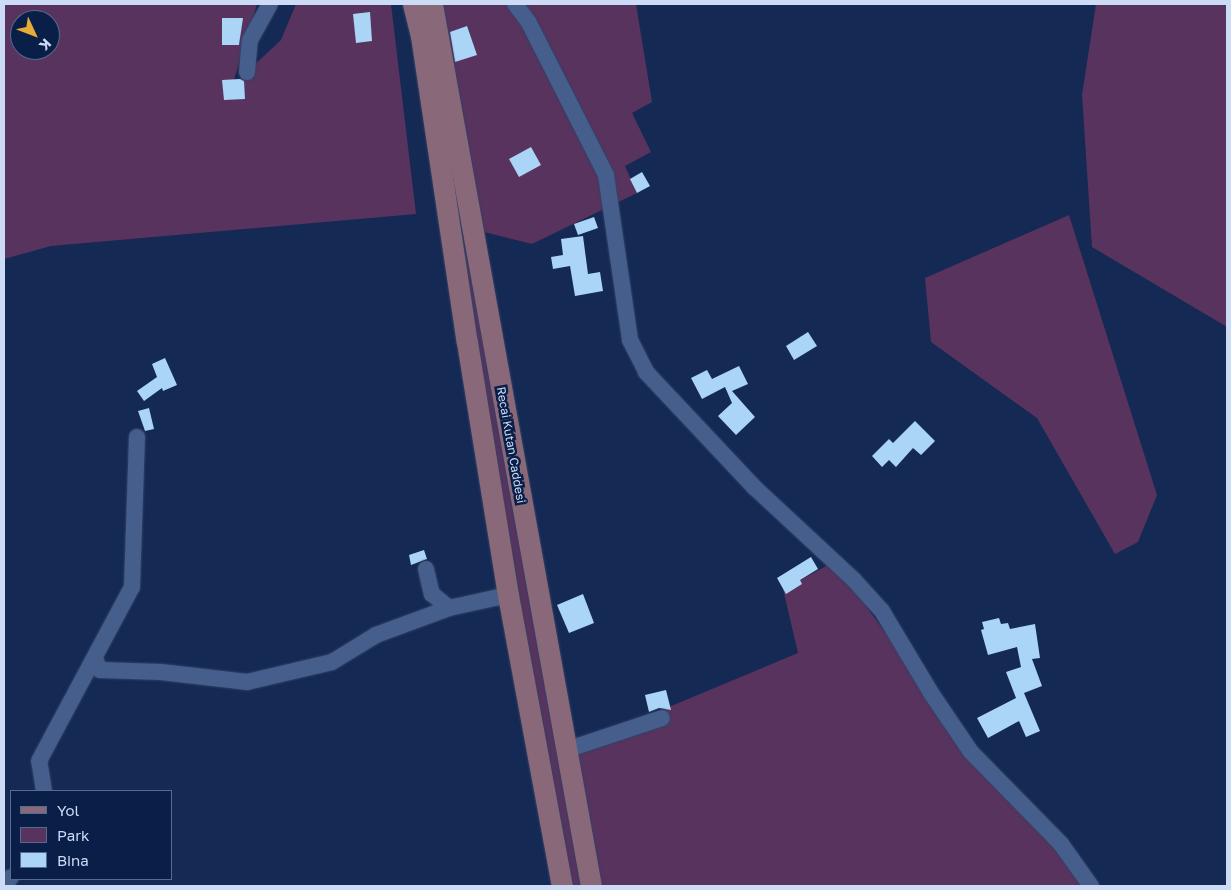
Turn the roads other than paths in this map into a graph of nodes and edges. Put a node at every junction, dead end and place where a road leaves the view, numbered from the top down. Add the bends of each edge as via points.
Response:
1 (270, 4) edge
2 (413, 4) edge
3 (432, 4) edge
4 (516, 4) edge
5 (247, 72) dead end
6 (137, 437) dead end
7 (426, 570) dead end
8 (508, 595) junction
9 (449, 608) junction
10 (95, 659) junction
11 (662, 718) dead end
12 (566, 750) junction
13 (44, 790) edge
14 (562, 886) edge
15 (591, 886) edge
16 (1091, 886) edge

1 - 5 street via 250,40
2 - 8 main road via 421,36 466,342
3 - 12 main road, Recai Kutan Caddesi
4 - 16 street via 528,21 606,175 630,340 646,372 754,487 854,580 882,611 971,752 1061,844
6 - 10 street via 132,587
7 - 9 street via 432,594
8 - 9 street
8 - 14 main road
9 - 10 street via 376,635 332,662 247,682 161,672 100,670
10 - 13 street via 39,761
11 - 12 street
12 - 15 main road, Recai Kutan Caddesi

